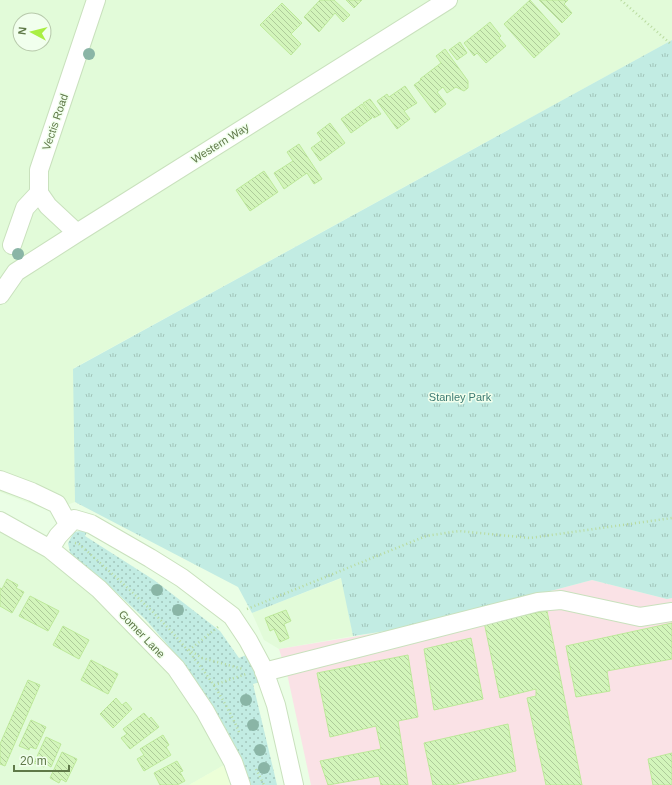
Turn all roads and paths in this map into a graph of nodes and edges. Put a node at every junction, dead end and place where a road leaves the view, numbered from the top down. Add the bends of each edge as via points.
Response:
1 (96, 0) edge
2 (448, 0) edge
3 (621, 0) edge
4 (672, 45) edge
5 (39, 193) junction
6 (77, 233) junction
7 (12, 245) dead end
8 (0, 295) edge
9 (0, 480) edge
10 (672, 518) edge
11 (0, 521) edge
12 (68, 524) junction
13 (50, 549) junction
14 (672, 612) edge
15 (232, 616) junction
16 (264, 670) junction
17 (214, 685) dead end
18 (241, 785) edge
19 (294, 785) edge

1 - 5 street, Vectis Road via 39,170
2 - 6 street, Western Way
3 - 4 path
5 - 6 street via 48,206
5 - 7 street via 25,208
6 - 8 street, Western Way via 16,272
9 - 12 street via 57,504
10 - 15 path via 530,538 458,531 426,536
11 - 13 street, Gomer Lane
12 - 13 street
12 - 15 street via 74,519 91,524 182,578
13 - 18 street, Gomer Lane via 99,589 176,668 205,711 233,762
14 - 16 street via 640,617 561,600 538,602
15 - 16 street
15 - 16 path via 188,650 202,658 241,669
16 - 17 path
16 - 19 street via 276,705

